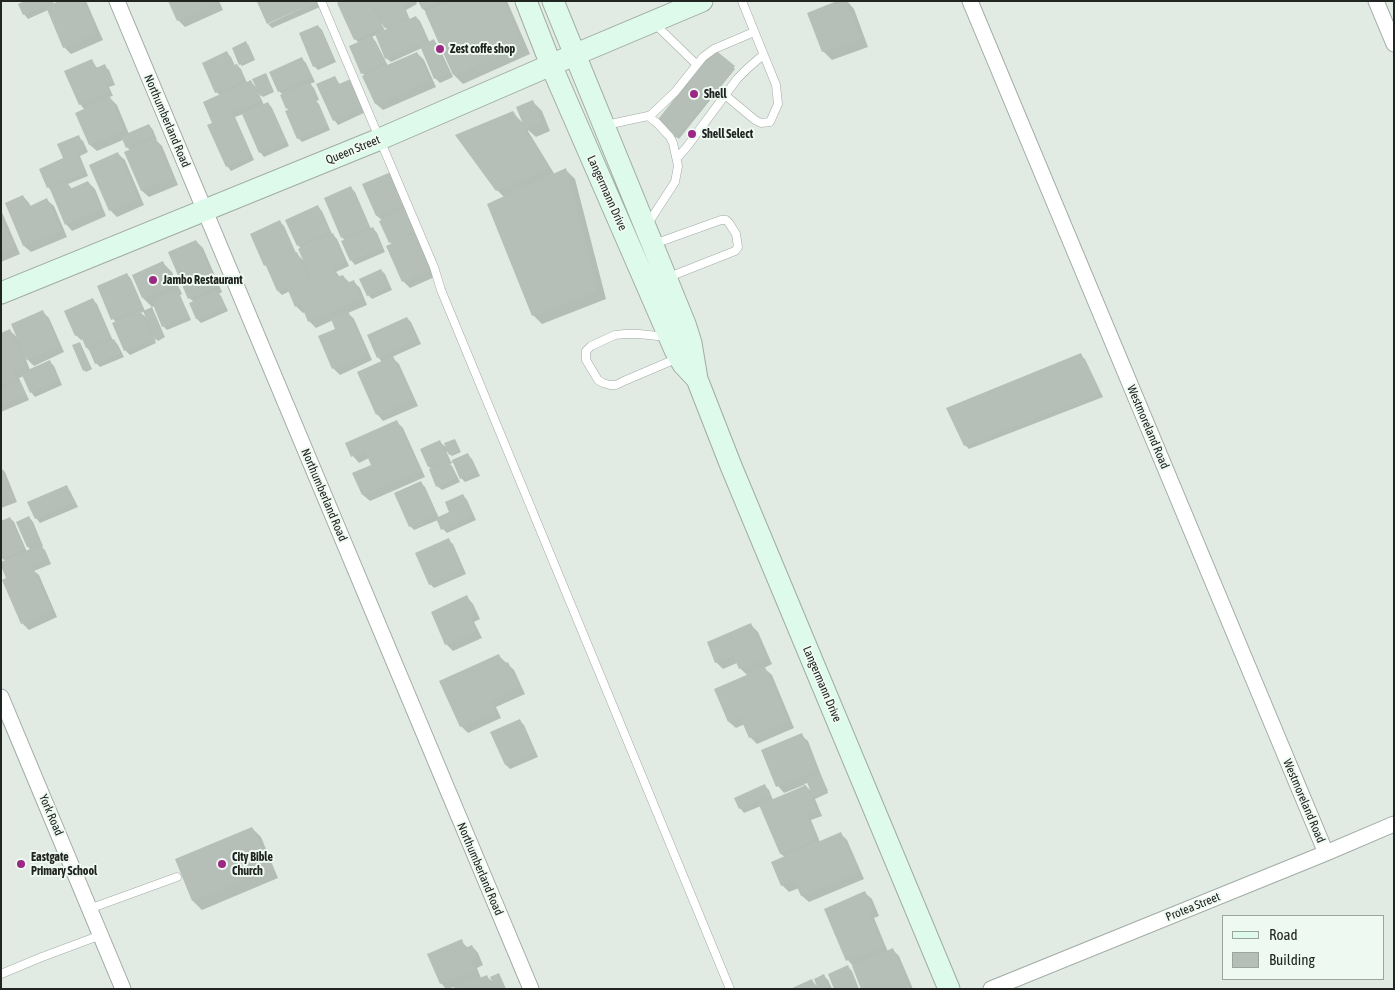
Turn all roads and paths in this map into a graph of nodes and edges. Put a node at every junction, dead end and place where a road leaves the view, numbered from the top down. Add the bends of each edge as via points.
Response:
1 (117, 1) edge
2 (321, 1) edge
3 (526, 1) edge
4 (553, 1) edge
5 (702, 1) edge
6 (742, 1) edge
7 (970, 1) edge
8 (1376, 1) edge
9 (653, 22) junction
10 (754, 32) junction
11 (1394, 44) edge
12 (574, 54) junction
13 (763, 55) junction
14 (696, 64) junction
15 (551, 65) junction
16 (725, 95) junction
17 (648, 116) junction
18 (604, 126) junction
19 (380, 139) junction
20 (677, 158) junction
21 (204, 210) junction
22 (649, 235) junction
23 (667, 278) junction
24 (1, 293) edge
25 (669, 337) junction
26 (679, 357) junction
27 (697, 380) junction
28 (1, 697) edge
29 (1394, 824) edge
30 (1326, 854) junction
31 (177, 877) dead end
32 (89, 909) junction
33 (101, 935) junction
34 (1, 974) edge
35 (123, 989) edge
36 (531, 989) edge
37 (730, 989) edge
38 (949, 989) edge
39 (991, 989) edge

1 - 21 street, Northumberland Road
2 - 19 lane
3 - 15 main road, Langermann Drive
4 - 12 main road, Langermann Drive
5 - 9 main road, Queen Street
6 - 10 lane
7 - 30 street, Westmoreland Road
8 - 11 street
9 - 12 main road, Queen Street
9 - 14 lane
10 - 13 lane
10 - 14 lane via 714,49
12 - 15 main road, Queen Street
12 - 18 main road, Langermann Drive
13 - 16 lane
13 - 16 lane via 778,98 770,122 755,120
14 - 17 lane via 675,92
15 - 19 main road, Queen Street
15 - 25 main road, Langermann Drive
16 - 20 lane
17 - 18 lane
17 - 20 lane via 670,137
18 - 22 main road, Langermann Drive
19 - 21 main road, Queen Street
19 - 37 lane
20 - 22 lane via 677,175
21 - 24 main road, Queen Street
21 - 36 street, Northumberland Road
22 - 23 main road, Langermann Drive
22 - 23 lane via 721,220 729,222 736,234 738,247 734,251
23 - 27 main road, Langermann Drive via 686,324
25 - 26 main road, Langermann Drive
25 - 26 lane via 615,335 586,350 586,360 598,380 616,385
26 - 27 main road, Langermann Drive
27 - 38 main road, Langermann Drive
28 - 32 street, York Road
29 - 30 street, Protea Street
30 - 39 street, Protea Street
31 - 32 lane
32 - 33 street, York Road
33 - 34 lane
33 - 35 street, York Road

